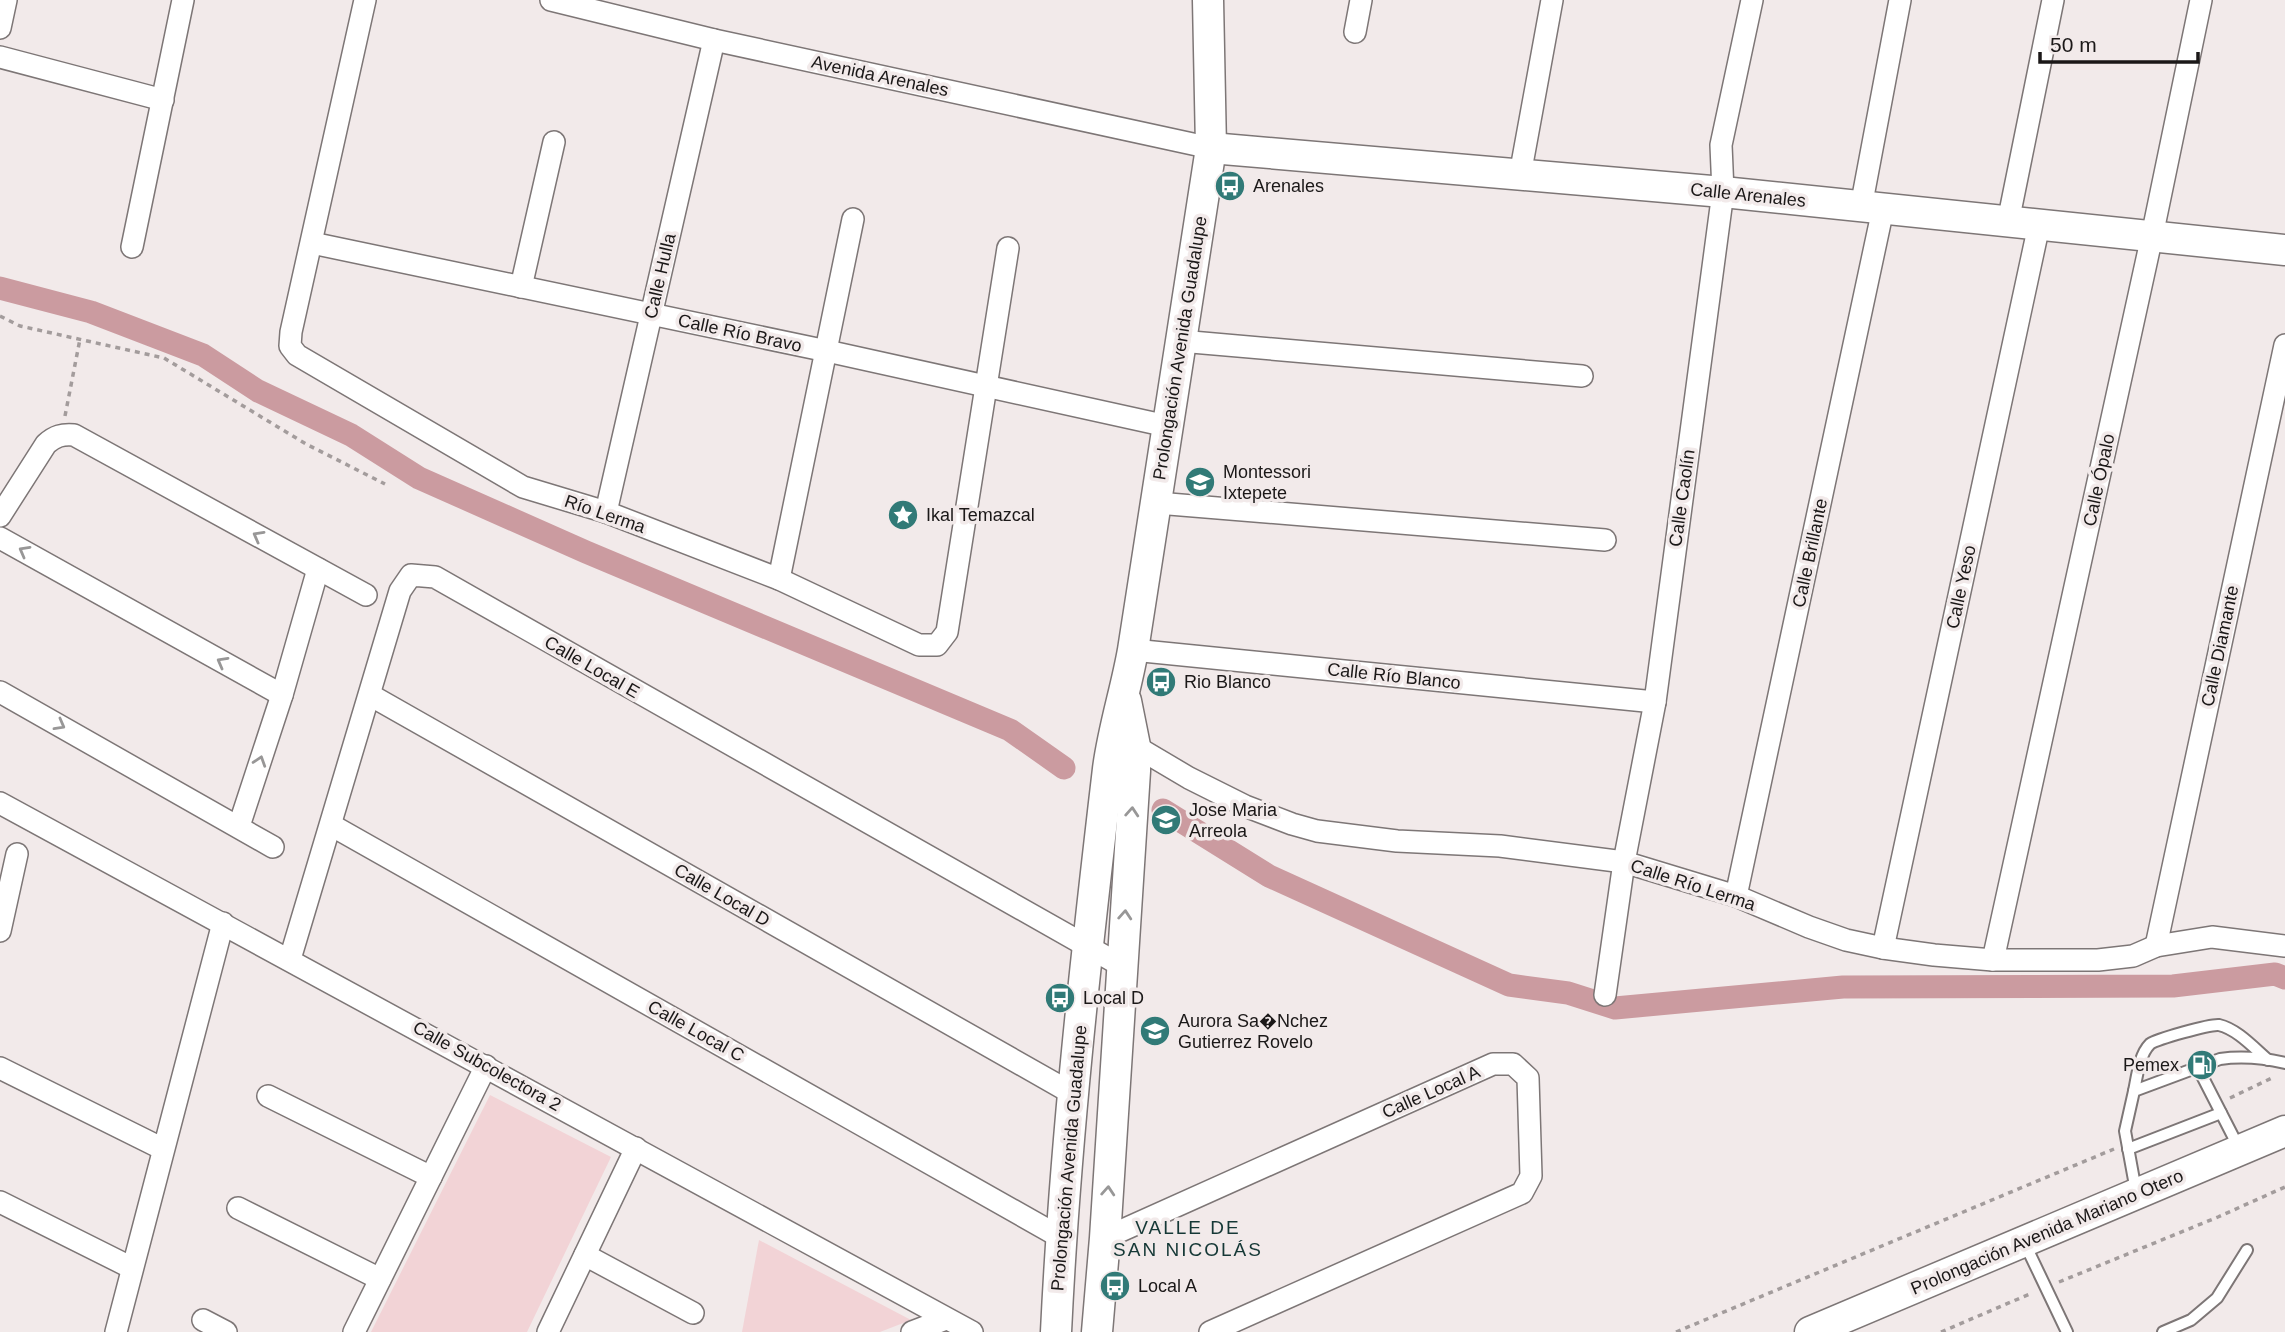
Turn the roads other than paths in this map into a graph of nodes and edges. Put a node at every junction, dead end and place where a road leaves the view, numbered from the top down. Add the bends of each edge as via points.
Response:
1 (6, 0) edge
2 (183, 0) edge
3 (365, 0) edge
4 (551, 0) edge
5 (1207, 0) edge
6 (1361, 0) edge
7 (1552, 0) edge
8 (1752, 0) edge
9 (1900, 0) edge
10 (2053, 0) edge
11 (2201, 0) edge
12 (0, 28) edge
13 (1355, 32) dead end
14 (714, 40) junction
15 (0, 57) edge
16 (163, 100) junction
17 (554, 142) dead end
18 (1211, 148) junction
19 (1520, 175) junction
20 (1723, 192) junction
21 (1872, 208) junction
22 (853, 219) dead end
23 (2008, 222) junction
24 (2039, 225) junction
25 (2152, 236) junction
26 (312, 243) junction
27 (132, 247) dead end
28 (1008, 248) dead end
29 (2285, 250) edge
30 (521, 287) junction
31 (651, 315) junction
32 (1180, 341) junction
33 (2285, 345) edge
34 (827, 351) junction
35 (1582, 376) dead end
36 (985, 386) junction
37 (1167, 426) junction
38 (1157, 503) junction
39 (606, 512) junction
40 (0, 516) edge
41 (0, 538) edge
42 (1605, 540) dead end
43 (318, 569) junction
44 (779, 579) junction
45 (366, 595) dead end
46 (1133, 650) junction
47 (0, 692) edge
48 (282, 695) junction
49 (370, 695) junction
50 (1655, 702) junction
51 (1123, 743) junction
52 (0, 803) edge
53 (331, 825) junction
54 (239, 826) junction
55 (273, 847) dead end
56 (17, 854) dead end
57 (1624, 862) junction
58 (1737, 897) junction
59 (222, 923) junction
60 (0, 931) edge
61 (2156, 946) junction
62 (2285, 946) edge
63 (1087, 948) junction
64 (1883, 948) junction
65 (290, 959) junction
66 (1993, 960) junction
67 (1122, 966) junction
68 (1605, 995) dead end
69 (2268, 1059) junction
70 (2285, 1063) edge
71 (486, 1066) junction
72 (2197, 1066) junction
73 (0, 1068) edge
74 (2134, 1091) junction
75 (1074, 1095) junction
76 (268, 1096) dead end
77 (2218, 1109) junction
78 (2285, 1130) edge
79 (2127, 1146) junction
80 (636, 1148) junction
81 (163, 1149) junction
82 (2240, 1150) junction
83 (430, 1177) junction
84 (2137, 1194) junction
85 (0, 1202) edge
86 (237, 1208) dead end
87 (1060, 1237) junction
88 (1105, 1238) junction
89 (2024, 1241) junction
90 (2246, 1250) dead end
91 (585, 1255) junction
92 (132, 1268) junction
93 (380, 1279) junction
94 (693, 1313) dead end
95 (946, 1319) junction
96 (203, 1320) dead end
97 (116, 1332) edge
98 (226, 1332) edge
99 (354, 1332) edge
100 (548, 1332) edge
101 (912, 1332) edge
102 (972, 1332) edge
103 (1056, 1332) edge
104 (1097, 1332) edge
105 (1210, 1332) edge
106 (1810, 1332) edge
107 (2067, 1332) edge
108 (2163, 1332) edge

1 - 12 street
2 - 16 street
3 - 26 street
4 - 14 street, Avenida Arenales
5 - 18 main road, Prolongación Avenida Guadalupe
6 - 13 street
7 - 19 street
8 - 20 street, Calle Caolín via 1721,145
9 - 21 street, Calle Brillante
10 - 23 street
11 - 25 street, Calle Ópalo
14 - 18 street, Avenida Arenales
14 - 31 street, Calle Hulla
15 - 16 street
16 - 27 street
17 - 30 street
18 - 19 main road, Calle Arenales
18 - 32 main road, Prolongación Avenida Guadalupe
19 - 20 main road, Calle Arenales
20 - 21 main road, Calle Arenales
20 - 50 street, Calle Caolín
21 - 23 main road, Calle Arenales
21 - 58 street, Calle Brillante
22 - 34 street
23 - 24 main road, Calle Arenales
24 - 25 main road, Calle Arenales
24 - 64 street, Calle Yeso
25 - 29 main road, Calle Arenales
25 - 66 street, Calle Ópalo
26 - 30 street, Calle Río Bravo
26 - 39 street, Río Lerma via 291,332 290,346 297,355 523,487
28 - 36 street
30 - 31 street, Calle Río Bravo
31 - 34 street, Calle Río Bravo
31 - 39 street, Calle Hulla
32 - 35 street
32 - 37 main road, Prolongación Avenida Guadalupe
33 - 61 street, Calle Diamante
34 - 36 street, Calle Río Bravo
34 - 44 street
36 - 37 street, Calle Río Bravo
36 - 44 street, Río Lerma via 947,632 937,645 919,645
37 - 38 main road, Prolongación Avenida Guadalupe
38 - 42 street
38 - 46 main road, Prolongación Avenida Guadalupe
39 - 44 street, Río Lerma
43 -> 40 street via 74,435 61,435 47,444
48 -> 41 street
43 - 45 street
43 - 48 street
46 - 50 street, Calle Río Blanco
46 - 51 main road, Prolongación Avenida Guadalupe
47 -> 54 street
54 -> 48 street
49 - 53 street, Calle Local E
49 - 63 street, Calle Local E via 400,591 411,575 435,577
49 - 75 street, Calle Local D
50 - 57 street, Calle Caolín
51 - 57 street, Calle Río Lerma via 1245,806 1317,831
51 - 63 main road, Prolongación Avenida Guadalupe
67 -> 51 main road, Prolongación Avenida Guadalupe via 1135,771
52 - 59 street, Calle Subcolectora 2
53 - 65 street, Calle Local E
53 - 87 street, Calle Local C
54 - 55 street
56 - 60 street
57 - 58 street, Calle Río Lerma
57 - 68 street, Calle Caolín
58 - 64 street, Calle Río Lerma via 1846,940
59 - 65 street, Calle Subcolectora 2
59 - 81 street
61 - 62 street, Calle Río Lerma via 2212,937
61 - 66 street, Calle Río Lerma via 2133,956 2098,960
63 - 67 street, Calle Local E
63 - 75 main road, Prolongación Avenida Guadalupe
64 - 66 street, Calle Río Lerma
65 - 71 street, Calle Subcolectora 2
88 -> 67 main road, Prolongación Avenida Guadalupe
69 - 70 lane
69 - 72 lane via 2235,1057
69 - 74 lane via 2231,1030 2205,1026 2151,1044 2142,1058
71 - 80 street, Calle Subcolectora 2
71 - 83 street
72 - 74 lane
72 - 77 lane
73 - 81 street
74 - 79 lane via 2127,1118
75 - 87 main road, Prolongación Avenida Guadalupe
76 - 83 street
77 - 79 lane
77 - 82 lane
78 - 82 main road, Prolongación Avenida Mariano Otero
79 - 84 lane
80 - 91 street
80 - 95 street, Calle Subcolectora 2
81 - 92 street
82 - 84 main road, Prolongación Avenida Mariano Otero
83 - 93 street
84 - 89 main road, Prolongación Avenida Mariano Otero
85 - 92 street
86 - 93 street
87 - 103 main road, Prolongación Avenida Guadalupe
88 - 104 main road, Prolongación Avenida Guadalupe
88 - 105 street, Calle Local A via 1493,1064 1513,1064 1528,1078 1531,1176 1522,1193
89 - 106 main road, Prolongación Avenida Mariano Otero
89 - 107 lane
90 - 108 lane via 2217,1298 2191,1320
91 - 94 street
91 - 100 street
92 - 97 street
93 - 99 street
95 - 101 street
95 - 102 street, Calle Subcolectora 2
96 - 98 street

